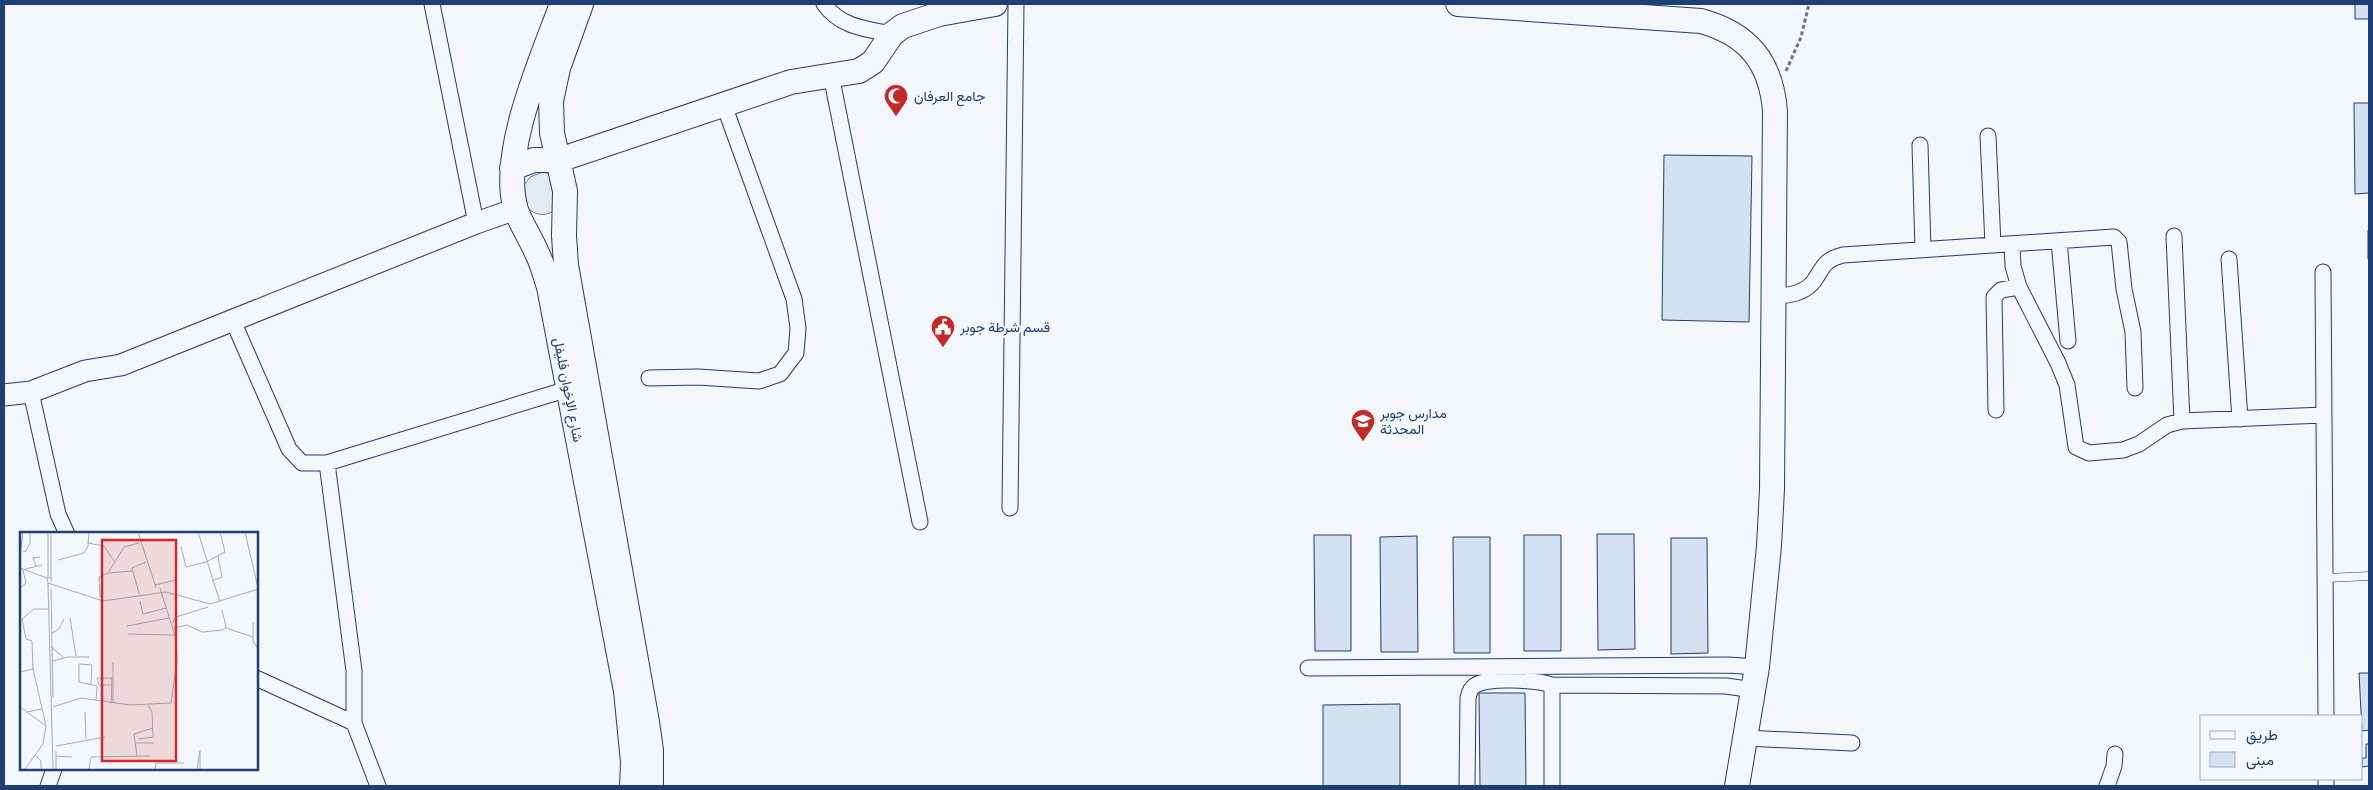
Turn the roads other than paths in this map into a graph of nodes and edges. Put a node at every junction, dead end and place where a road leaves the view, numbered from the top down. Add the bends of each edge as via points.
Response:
1 (432, 4) edge
2 (562, 4) edge
3 (581, 4) edge
4 (824, 4) edge
5 (995, 4) edge
6 (1016, 4) edge
7 (1458, 4) edge
8 (938, 9) edge
9 (892, 34) junction
10 (831, 75) junction
11 (724, 105) junction
12 (1988, 136) dead end
13 (1920, 145) dead end
14 (559, 160) junction
15 (512, 168) junction
16 (519, 216) junction
17 (564, 222) junction
18 (476, 223) junction
19 (2174, 236) dead end
20 (2059, 241) junction
21 (2012, 244) junction
22 (1993, 245) junction
23 (1924, 250) junction
24 (2229, 259) dead end
25 (2323, 272) dead end
26 (2018, 288) junction
27 (1774, 296) junction
28 (233, 321) junction
29 (2068, 341) dead end
30 (649, 378) dead end
31 (2136, 388) dead end
32 (568, 389) junction
33 (31, 392) junction
34 (4, 395) edge
35 (1996, 410) dead end
36 (2324, 416) junction
37 (2240, 419) junction
38 (2182, 421) junction
39 (327, 463) junction
40 (600, 508) junction
41 (1010, 508) dead end
42 (920, 522) dead end
43 (66, 532) edge
44 (2369, 576) edge
45 (2326, 578) junction
46 (1308, 668) dead end
47 (258, 679) edge
48 (1755, 679) junction
49 (1552, 685) junction
50 (2326, 715) edge
51 (354, 723) junction
52 (1745, 738) junction
53 (1852, 743) dead end
54 (2115, 754) dead end
55 (54, 770) edge
56 (48, 786) edge
57 (378, 786) edge
58 (632, 786) edge
59 (651, 786) edge
60 (1467, 786) edge
61 (1552, 786) edge
62 (1736, 786) edge
63 (2107, 786) edge

1 - 18 street
2 - 15 main road, شارع الإخوان فليفل via 532,88
3 - 14 main road, شارع الإخوان فليفل via 558,68 551,101 552,133
4 - 9 street via 850,25
5 - 8 main road
6 - 41 street
7 - 27 main road via 1701,21 1734,34 1748,45 1760,59 1773,93
8 - 9 main road
9 - 10 main road via 878,56 866,67
10 - 11 main road via 798,80
10 - 42 street
11 - 14 main road
11 - 30 street via 794,299 798,328 796,353 780,374 759,381
12 - 22 street
13 - 23 street
14 - 15 main road via 534,160
14 - 17 main road, شارع الإخوان فليفل via 565,191
15 - 16 main road, شارع الإخوان فليفل
16 - 17 main road via 543,227
16 - 18 street
16 - 32 main road, شارع الإخوان فليفل via 537,252 549,287
17 - 40 main road, شارع الإخوان فليفل via 566,265
18 - 28 street
19 - 38 street
20 - 21 street
20 - 29 street
20 - 31 street via 2109,236 2119,242 2133,332
21 - 22 street
21 - 26 street
22 - 23 street
23 - 27 street via 1835,258 1822,267 1806,288
24 - 37 street
25 - 36 street
26 - 35 street via 2001,290 1994,297
26 - 38 street via 2063,374 2074,443 2080,451 2123,450
27 - 48 main road via 1772,490
28 - 33 street via 121,364 85,371
28 - 39 street via 289,449 302,463
32 - 39 street
32 - 40 main road, شارع الإخوان فليفل
33 - 34 street
33 - 43 street via 58,514
36 - 37 street
36 - 45 street
37 - 38 street
39 - 51 street via 354,671
40 - 58 main road, شارع الإخوان فليفل via 626,691 633,754
40 - 59 main road, شارع الإخوان فليفل via 647,722
44 - 45 lane
45 - 50 street
46 - 48 street via 1728,665
47 - 51 street
48 - 49 street via 1726,686
48 - 52 main road
49 - 60 street via 1539,681 1482,682 1471,687 1468,698
49 - 61 street
51 - 57 street
52 - 53 street
52 - 62 main road
54 - 63 street
55 - 56 street

